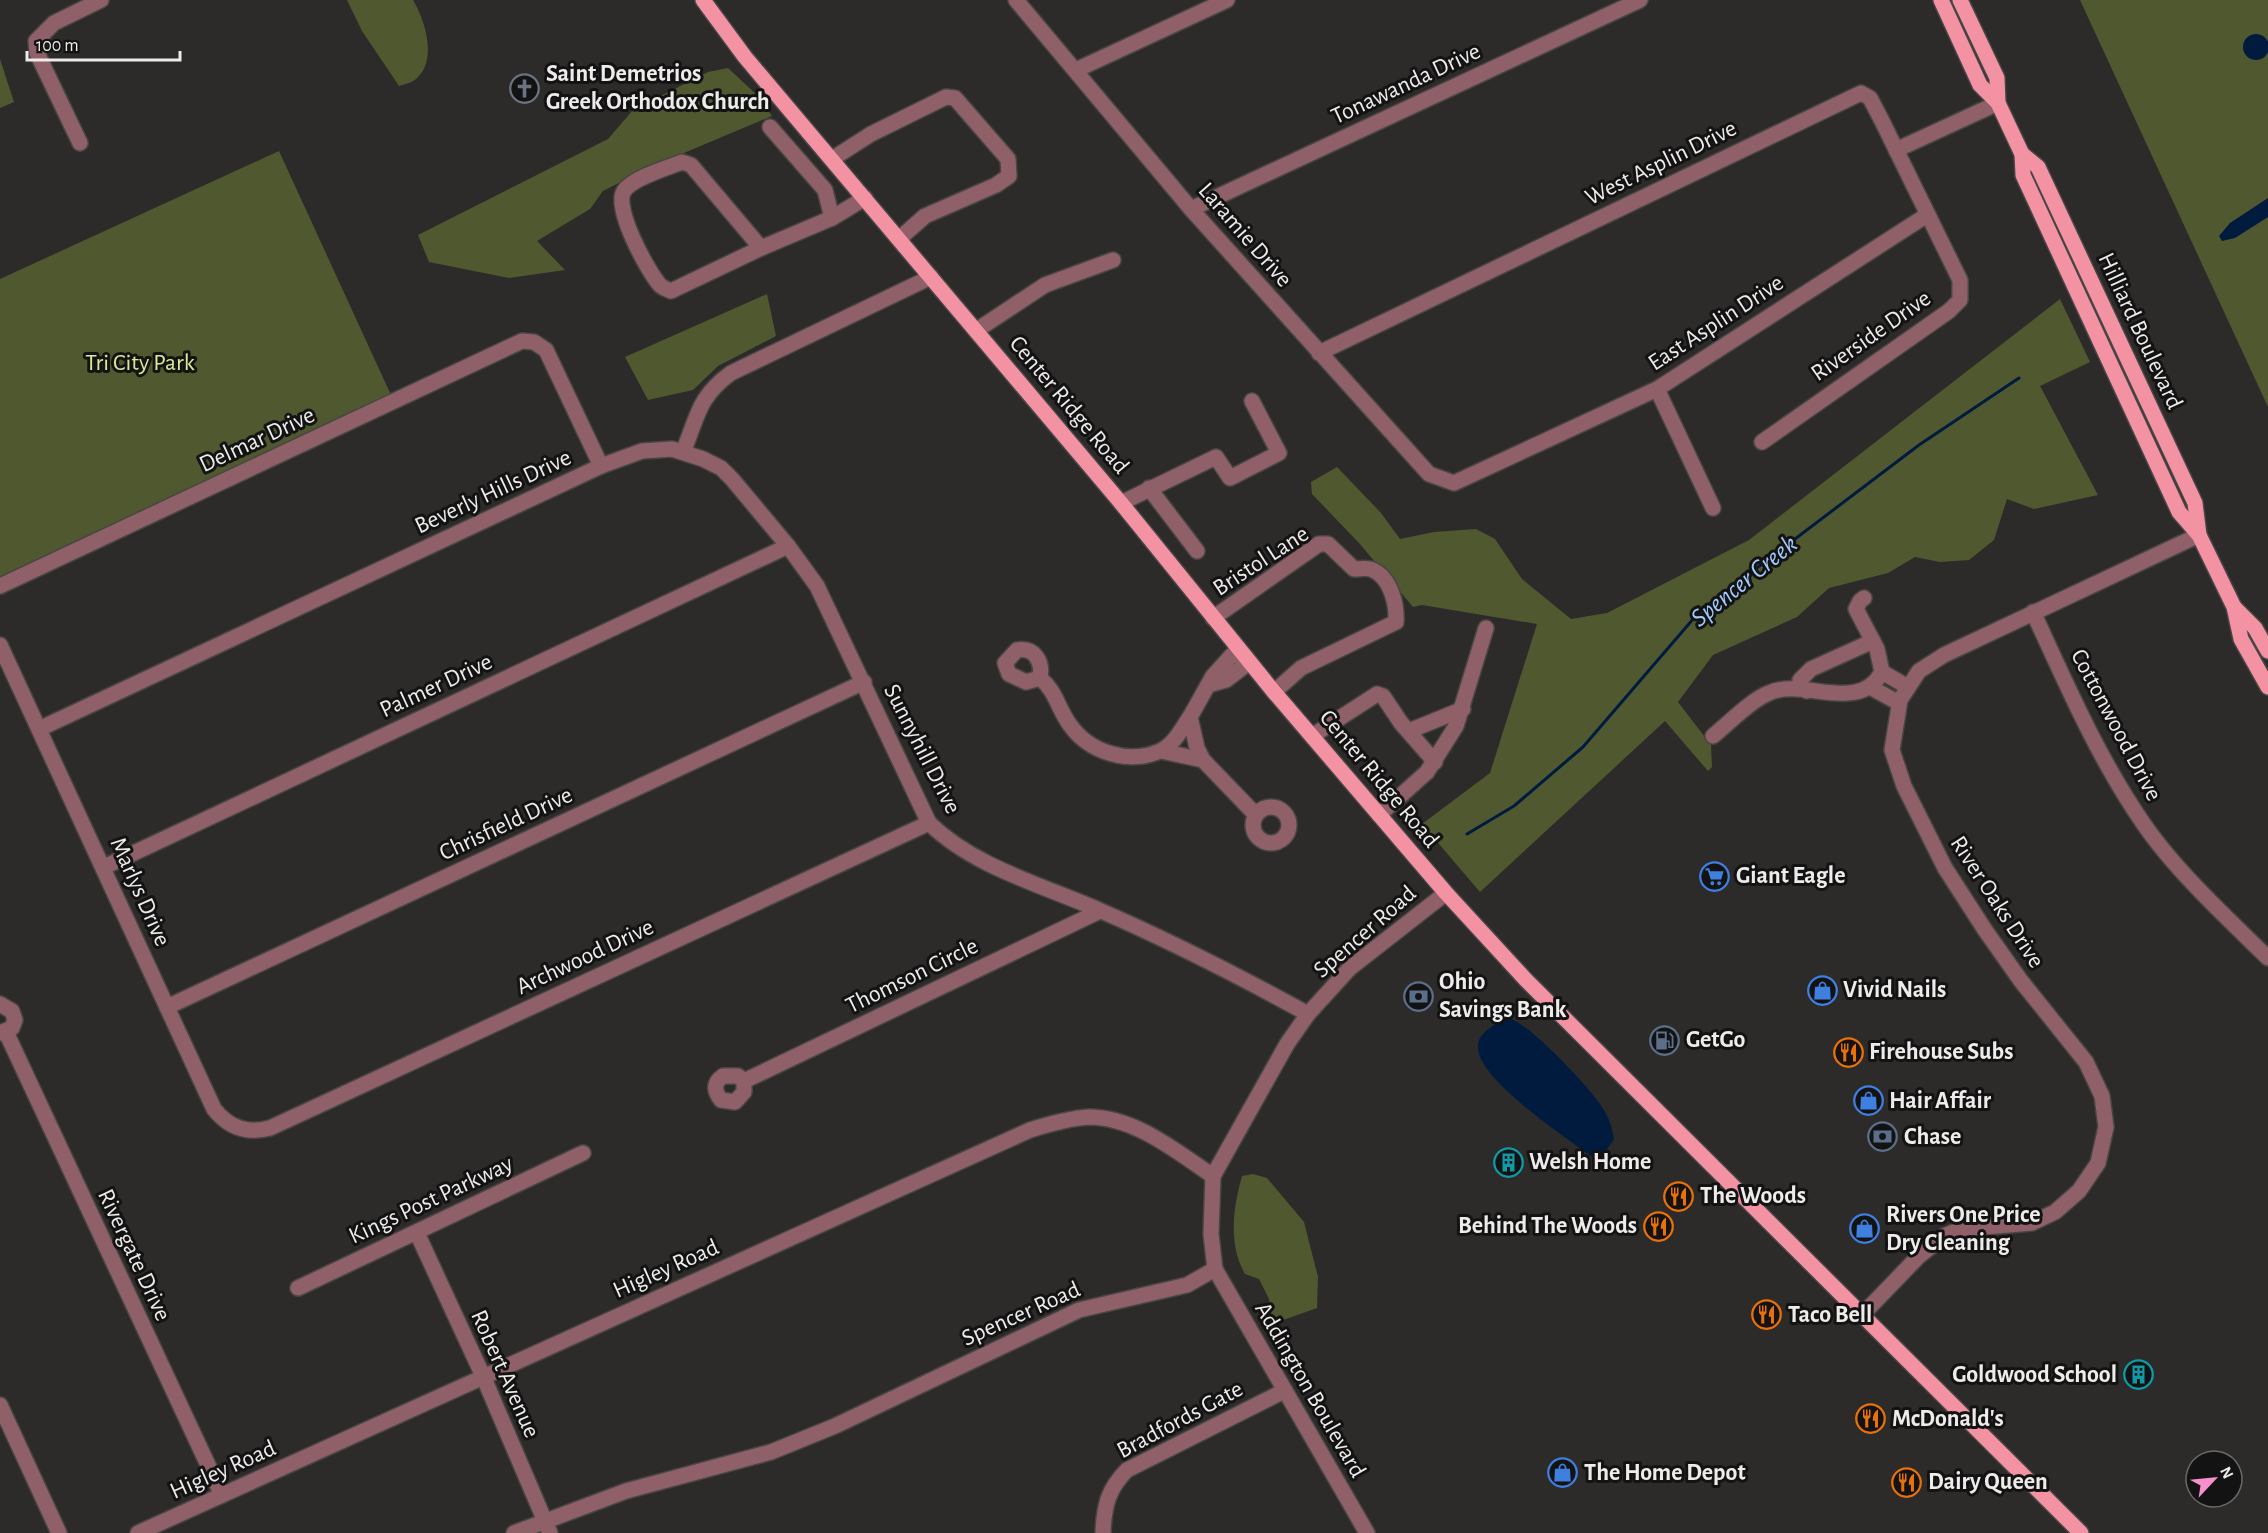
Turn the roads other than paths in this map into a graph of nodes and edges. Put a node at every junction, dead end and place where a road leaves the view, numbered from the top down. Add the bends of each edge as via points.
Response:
1 (101, 0) edge
2 (703, 0) edge
3 (1016, 0) edge
4 (1227, 0) edge
5 (1640, 0) edge
6 (1941, 0) edge
7 (1960, 0) edge
8 (1076, 69) junction
9 (1998, 103) junction
10 (770, 127) dead end
11 (80, 143) dead end
12 (1896, 150) junction
13 (832, 159) junction
14 (865, 198) junction
15 (1191, 209) junction
16 (1927, 215) junction
17 (832, 218) junction
18 (900, 238) junction
19 (760, 248) junction
20 (1113, 260) dead end
21 (931, 277) junction
22 (977, 330) junction
23 (1319, 353) junction
24 (1657, 389) junction
25 (1252, 401) dead end
26 (1762, 442) dead end
27 (683, 452) junction
28 (601, 466) junction
29 (1454, 483) joint
30 (1149, 488) junction
31 (1122, 503) junction
32 (1713, 508) dead end
33 (2199, 535) junction
34 (788, 546) junction
35 (1197, 551) dead end
36 (0, 586) edge
37 (1864, 598) dead end
38 (2234, 607) junction
39 (2033, 612) junction
40 (1213, 618) junction
41 (1486, 628) dead end
42 (1873, 641) junction
43 (0, 645) edge
44 (2268, 651) edge
45 (1245, 656) junction
46 (1882, 672) junction
47 (1040, 678) dead end
48 (864, 682) junction
49 (1870, 687) junction
50 (1908, 687) junction
51 (2268, 687) edge
52 (1807, 691) junction
53 (1274, 692) junction
54 (1899, 703) junction
55 (1463, 709) junction
56 (1190, 717) junction
57 (39, 729) junction
58 (1409, 731) junction
59 (1312, 736) junction
60 (1713, 736) dead end
61 (1161, 751) junction
62 (1203, 760) junction
63 (1435, 762) junction
64 (1256, 814) dead end
65 (1379, 815) junction
66 (929, 823) junction
67 (104, 867) junction
68 (1446, 893) junction
69 (1100, 911) junction
70 (2268, 958) edge
71 (0, 1004) edge
72 (167, 1007) junction
73 (1308, 1014) junction
74 (3, 1032) edge
75 (744, 1081) dead end
76 (260, 1130) joint
77 (583, 1153) dead end
78 (1213, 1176) junction
79 (417, 1233) junction
80 (1215, 1269) junction
81 (298, 1288) dead end
82 (1862, 1315) junction
83 (483, 1376) junction
84 (1284, 1391) junction
85 (0, 1404) edge
86 (222, 1496) junction
87 (547, 1526) edge
88 (59, 1533) edge
89 (138, 1533) edge
90 (514, 1533) edge
91 (1103, 1533) edge
92 (1368, 1533) edge
93 (2081, 1533) edge

1 - 11 street via 54,23 36,41 37,53
2 - 13 main road, Center Ridge Road via 745,57
3 - 8 street, Laramie Drive
4 - 8 street
5 - 15 street, Tonawanda Drive
6 - 9 main road, Hilliard Boulevard via 1980,85
7 - 9 main road, Hilliard Boulevard via 1997,78
8 - 15 street, Laramie Drive
9 - 12 street
9 - 33 main road, Hilliard Boulevard via 2022,154 2023,175 2179,512
10 - 17 street via 825,190
12 - 16 street
12 - 23 street, West Asplin Drive via 1870,98 1861,93
13 - 14 main road, Center Ridge Road
13 - 18 street via 871,134 946,97 955,98 1008,159 1009,176 925,216
14 - 17 street
14 - 18 main road, Center Ridge Road
15 - 23 street, Laramie Drive
16 - 24 street, East Asplin Drive
16 - 26 street, Riverside Drive via 1960,280 1960,300
17 - 19 street
18 - 21 main road, Center Ridge Road
19 - 19 street via 671,291 660,286 638,248 620,207 622,193 630,184 682,162 691,165
20 - 22 street via 1045,285
21 - 22 main road, Center Ridge Road
21 - 27 street via 731,373 712,386
22 - 31 main road, Center Ridge Road
23 - 29 street, Laramie Drive via 1429,474
24 - 29 street, East Asplin Drive
24 - 32 street
25 - 30 street via 1279,453 1230,478 1216,457
27 - 28 street, Beverly Hills Drive via 642,452
27 - 34 street, Sunnyhill Drive via 721,468
28 - 36 street, Delmar Drive via 546,350 534,342 514,344
28 - 57 street, Beverly Hills Drive
30 - 31 street
30 - 35 street
31 - 40 main road, Center Ridge Road
33 - 38 main road, Hilliard Boulevard
33 - 39 street, River Oaks Drive
34 - 48 street, Sunnyhill Drive via 817,586
34 - 67 street, Palmer Drive
37 - 42 street via 1856,609
38 - 44 main road, Hilliard Boulevard via 2255,628
38 - 51 main road, Hilliard Boulevard via 2241,639
39 - 50 street, River Oaks Drive via 1944,655 1919,671
39 - 70 street, Cottonwood Drive via 2099,751 2144,825 2207,898
40 - 45 main road, Center Ridge Road
40 - 53 street, Bristol Lane via 1319,544 1328,544 1354,569 1371,568 1379,574 1397,607 1396,622 1301,669
41 - 55 street
42 - 46 street
42 - 52 street via 1811,669 1800,680
43 - 57 street, Marlys Drive
45 - 53 main road, Center Ridge Road
45 - 56 street via 1232,655 1208,685
46 - 49 street
46 - 50 street
47 - 61 street via 1052,689 1069,724 1101,751 1124,757
48 - 66 street, Sunnyhill Drive
48 - 72 street, Chrisfield Drive
49 - 52 street via 1840,693
49 - 54 street
50 - 54 street, River Oaks Drive
52 - 60 street via 1767,693
53 - 59 main road, Center Ridge Road
54 - 82 street, River Oaks Drive via 1892,750 1911,803 1945,868 1985,930 2086,1062 2102,1096 2106,1126 2098,1163 2079,1191 2055,1212 2032,1223 1961,1229 1944,1236
55 - 58 street
55 - 63 street
56 - 61 street
56 - 62 street
57 - 67 street, Marlys Drive
58 - 59 street via 1383,696 1377,694
58 - 63 street
59 - 65 main road, Center Ridge Road
61 - 62 street
62 - 64 street
63 - 65 street
65 - 68 main road, Center Ridge Road
66 - 69 street, Sunnyhill Drive via 962,850
66 - 76 street, Archwood Drive
67 - 72 street, Marlys Drive
68 - 73 street, Spencer Road via 1350,968
68 - 82 main road, Center Ridge Road via 1526,980
69 - 73 street, Sunnyhill Drive via 1210,960
69 - 75 street, Thomson Circle
71 - 74 street, Rivergate Drive via 8,1006 14,1016 14,1024
72 - 76 street, Marlys Drive via 214,1109 230,1125
73 - 78 street, Spencer Road via 1259,1091
74 - 86 street, Rivergate Drive
77 - 79 street, Kings Post Parkway
78 - 80 street, Spencer Road via 1211,1234
78 - 83 street, Higley Road via 1155,1138 1125,1125 1108,1119 1060,1121 1019,1135
79 - 81 street, Kings Post Parkway
79 - 83 street, Robert Avenue
80 - 84 street, Addington Boulevard
80 - 87 street, Spencer Road via 1187,1285 1078,1310 835,1426 771,1452 626,1491
82 - 93 main road, Center Ridge Road
83 - 86 street, Higley Road
83 - 87 street, Robert Avenue
84 - 91 street, Bradfords Gate via 1127,1470 1114,1483 1104,1503
84 - 92 street, Addington Boulevard
85 - 88 street
86 - 89 street, Higley Road
87 - 90 street, Spencer Road

